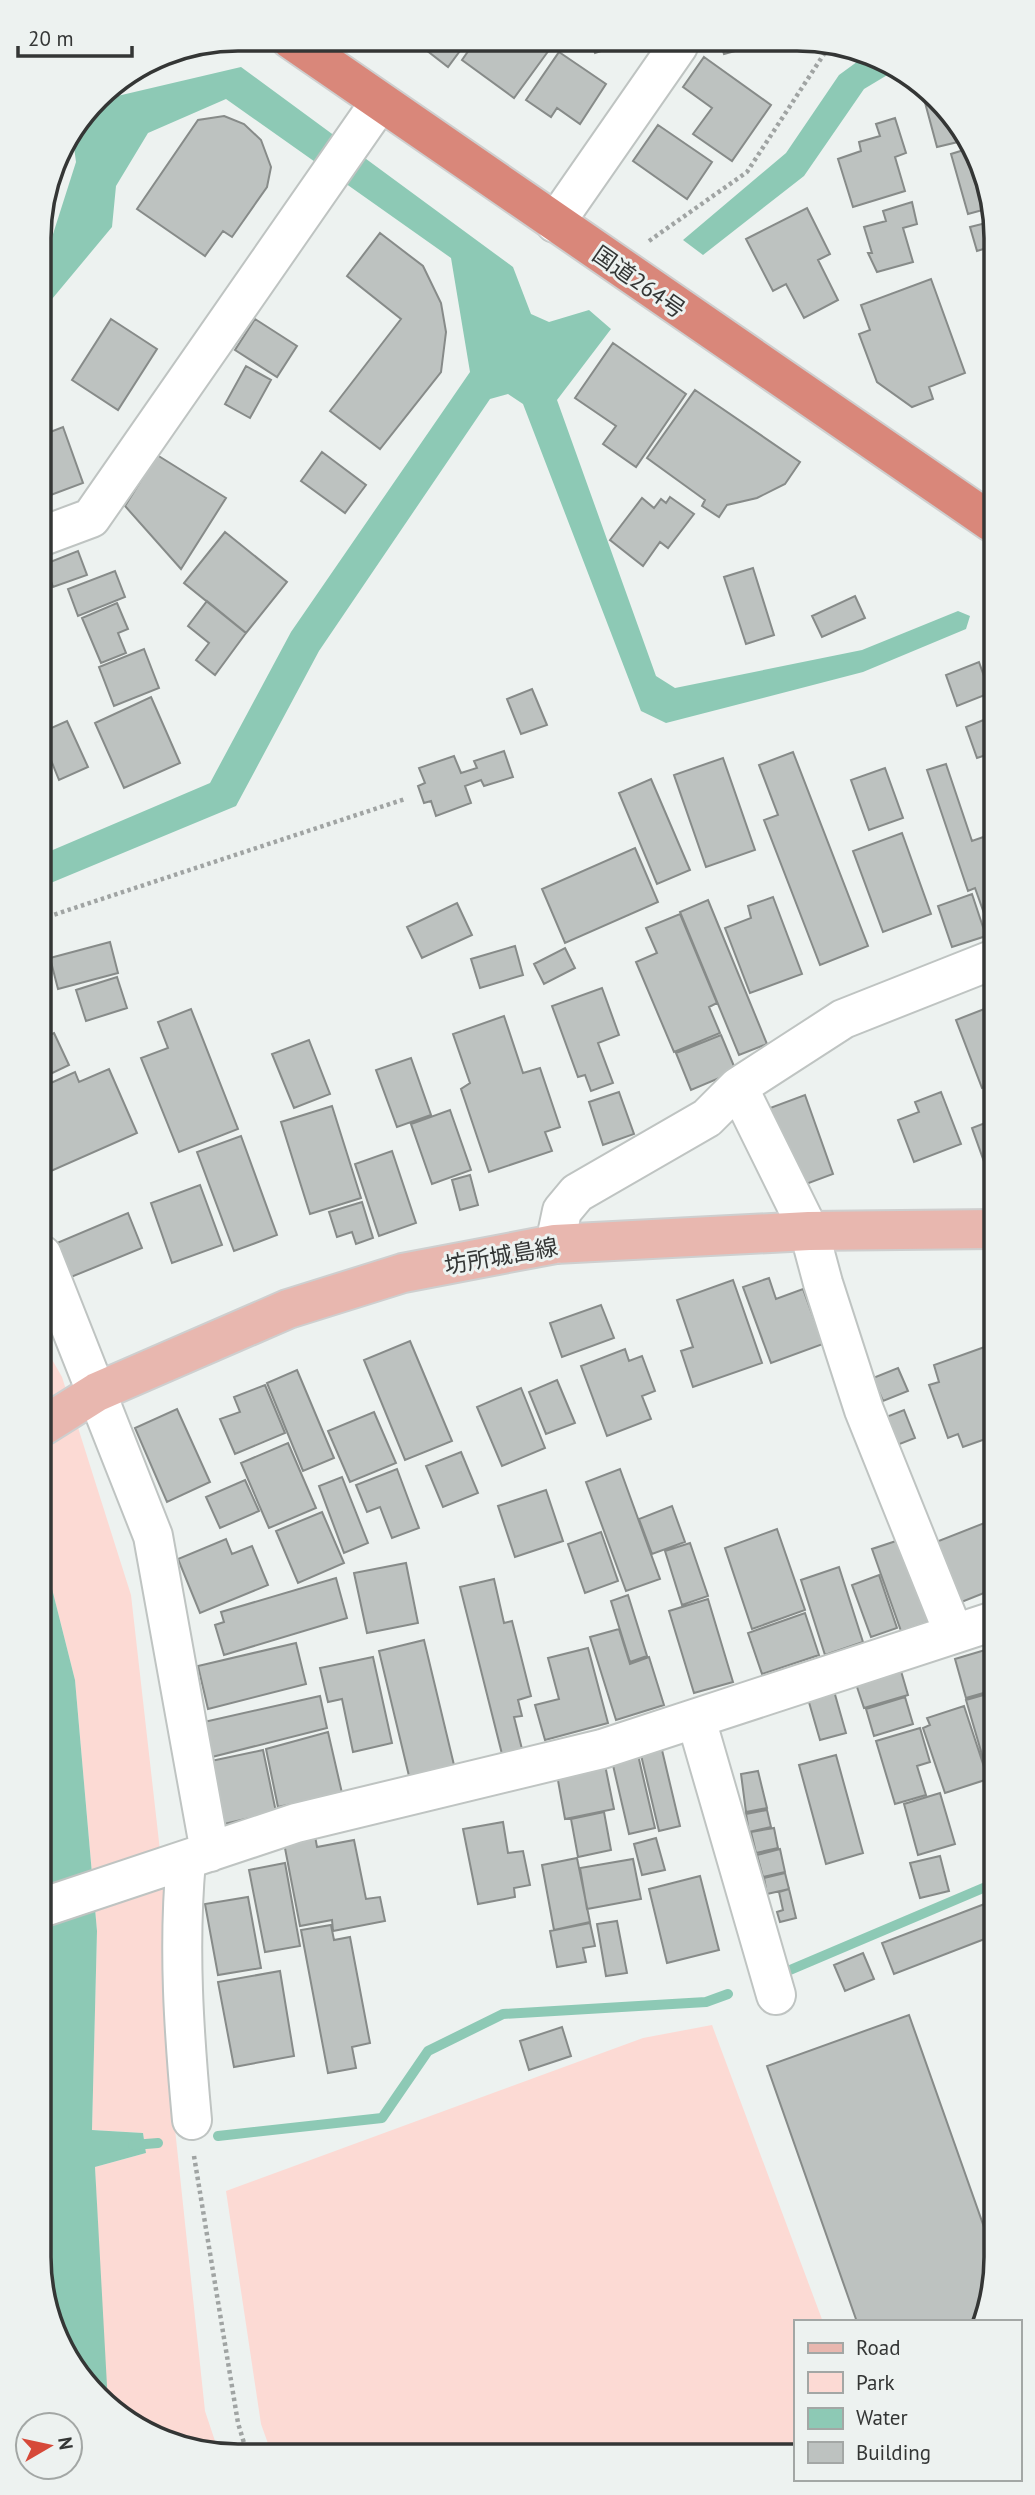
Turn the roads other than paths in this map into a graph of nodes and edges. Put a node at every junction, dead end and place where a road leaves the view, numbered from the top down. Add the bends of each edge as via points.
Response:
1 (307, 51) edge
2 (675, 51) edge
3 (380, 102) junction
4 (555, 223) junction
5 (984, 517) edge
6 (51, 533) edge
7 (984, 963) edge
8 (738, 1087) junction
9 (984, 1229) edge
10 (809, 1231) junction
11 (555, 1244) junction
12 (51, 1277) edge
13 (97, 1392) junction
14 (51, 1421) edge
15 (984, 1624) edge
16 (954, 1634) junction
17 (696, 1719) junction
18 (189, 1859) junction
19 (51, 1905) edge
20 (776, 1995) dead end
21 (192, 2120) road end

1 - 3 highway, 国道264号
2 - 4 street
3 - 4 highway, 国道264号
3 - 6 street via 91,518
4 - 5 highway, 国道264号
7 - 8 street via 843,1019
8 - 10 street
8 - 11 street via 707,1118 577,1193 562,1211
9 - 10 main road, 坊所城島線
10 - 11 main road, 坊所城島線
10 - 16 street via 864,1410
11 - 13 main road, 坊所城島線 via 402,1273 288,1309
12 - 13 street
13 - 14 main road, 坊所城島線
13 - 18 street via 153,1536
15 - 16 street
16 - 17 street
17 - 18 street via 601,1748 296,1823
17 - 20 street
18 - 19 street
18 - 21 street via 182,1900 184,2033

